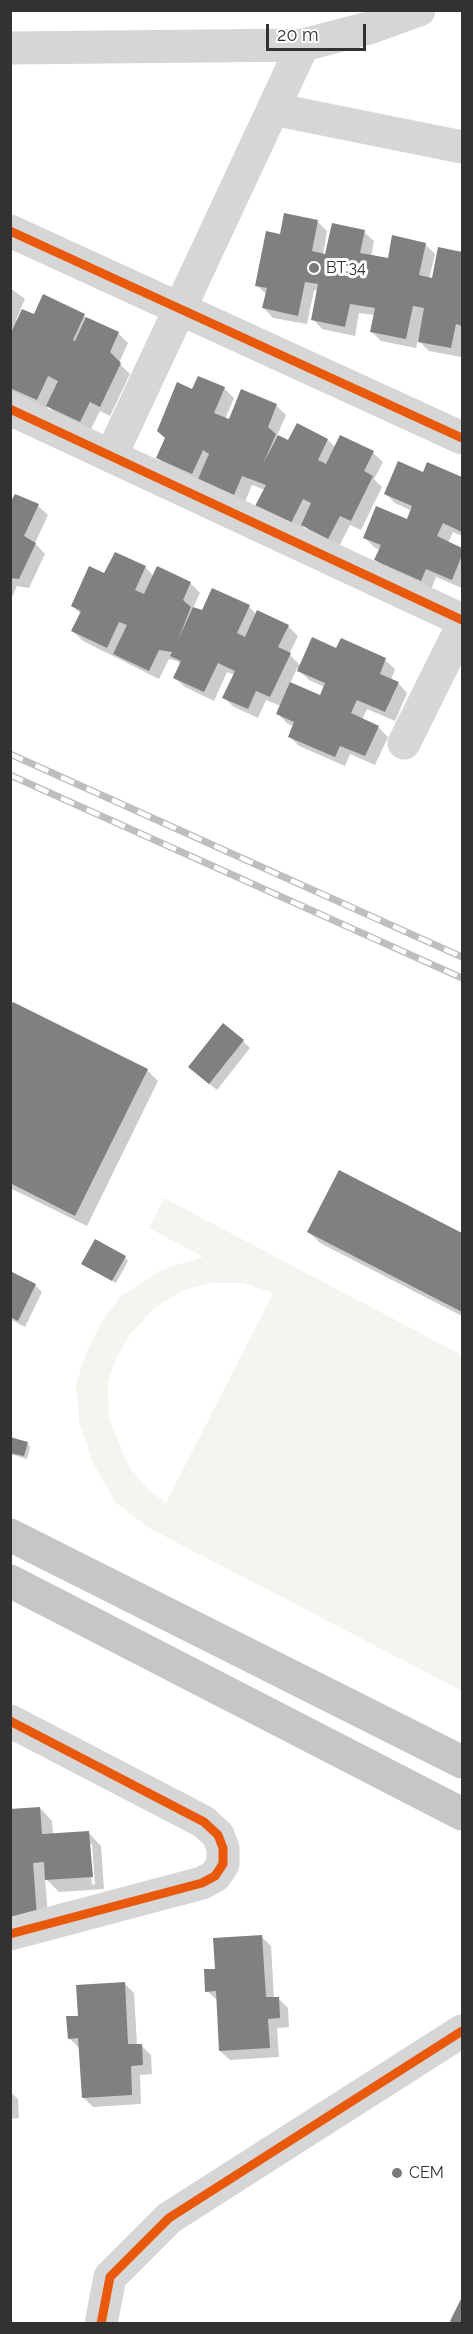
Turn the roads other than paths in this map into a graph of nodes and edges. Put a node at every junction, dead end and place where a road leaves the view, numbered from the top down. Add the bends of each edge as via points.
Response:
1 (418, 11) edge
2 (303, 45) junction
3 (10, 48) edge
4 (273, 109) junction
5 (462, 147) edge
6 (10, 231) edge
7 (179, 310) junction
8 (10, 409) edge
9 (462, 438) edge
10 (111, 456) junction
11 (462, 620) edge
12 (462, 626) edge
13 (404, 743) dead end
14 (10, 1535) edge
15 (10, 1581) edge
16 (10, 1721) edge
17 (462, 1762) edge
18 (462, 1814) edge
19 (10, 1934) edge
20 (462, 2031) edge
21 (101, 2324) edge

1 - 2 street
2 - 3 street
2 - 4 street
4 - 5 street
4 - 7 street
6 - 7 street
7 - 9 street
7 - 10 street
8 - 10 street
10 - 11 street
12 - 13 street
14 - 17 highway
15 - 18 highway
16 - 19 street via 204,1822 218,1835 223,1864 215,1876 202,1883
20 - 21 street via 169,2218 110,2277

